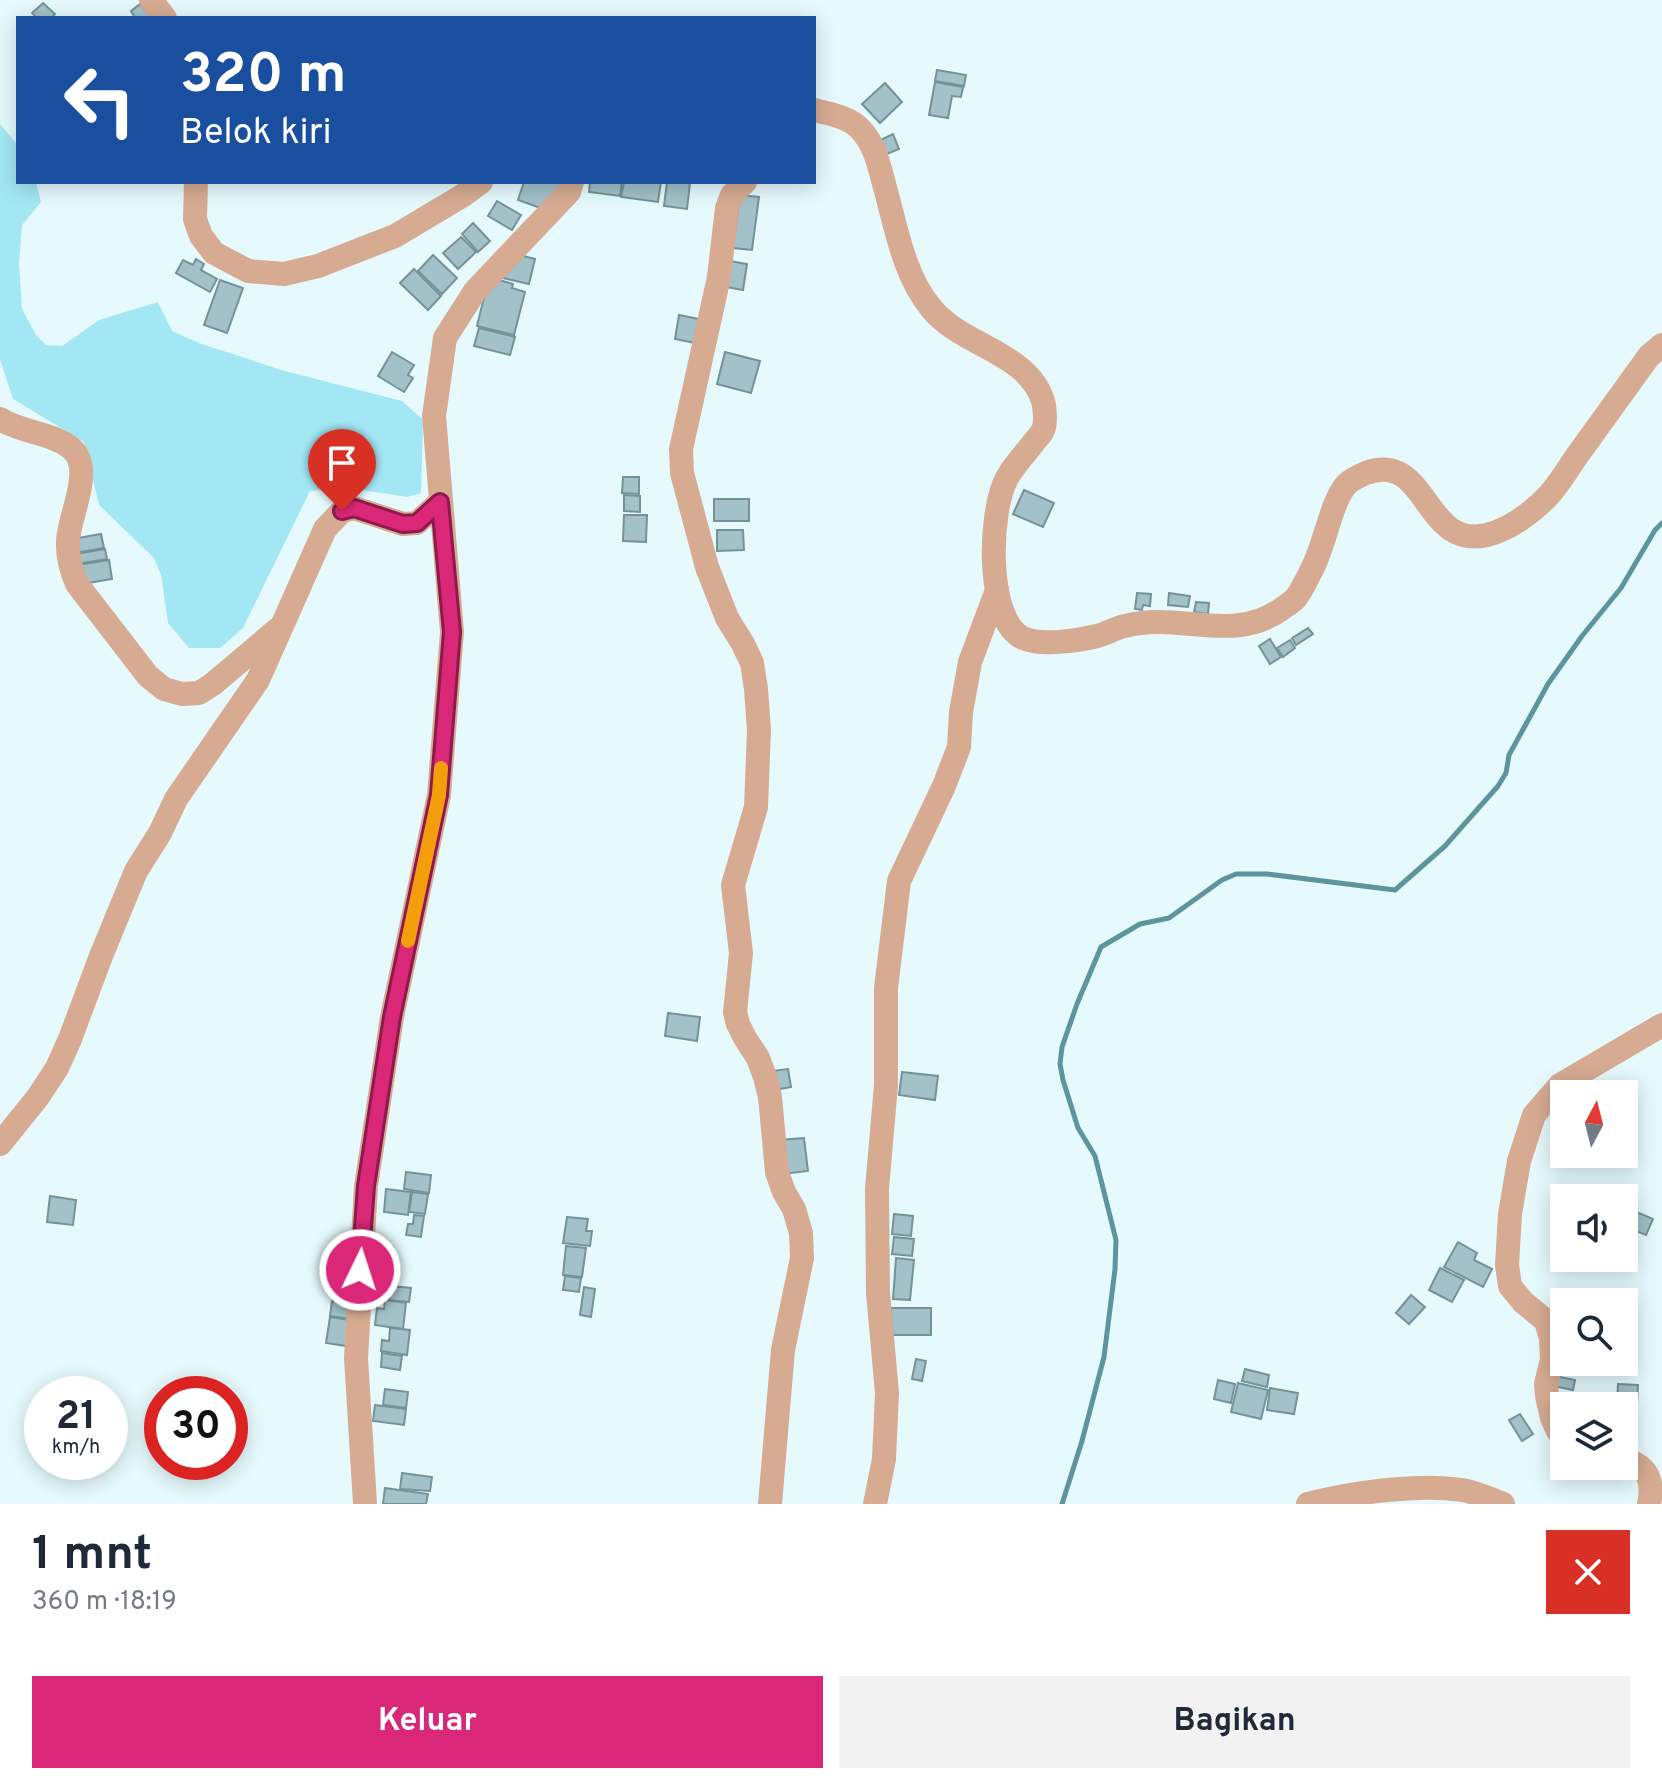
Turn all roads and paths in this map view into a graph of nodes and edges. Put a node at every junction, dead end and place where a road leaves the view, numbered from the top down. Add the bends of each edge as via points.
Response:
1 (151, 0) edge
2 (163, 16) edge
3 (816, 111) edge
4 (196, 184) edge
5 (478, 184) edge
6 (571, 184) edge
7 (743, 184) edge
8 (1662, 345) edge
9 (0, 419) edge
10 (440, 502) junction
11 (997, 590) junction
12 (283, 624) junction
13 (1662, 1025) edge
14 (0, 1144) edge
15 (1550, 1409) edge
16 (1638, 1464) edge
17 (365, 1504) edge
18 (770, 1504) edge
19 (875, 1504) edge
20 (1308, 1504) edge
21 (1503, 1504) edge
22 (1649, 1504) edge

1 - 2 street
3 - 11 street via 860,128 875,151 907,269 931,309 963,336 1031,378 1044,403 1043,430 1006,479 994,518
4 - 5 street via 195,219 214,253 248,271 284,274 395,236
6 - 10 street via 475,291 445,338 434,416
7 - 18 street via 727,208 719,277 681,449 682,473 707,567 752,663 756,689 756,807 733,885 741,953 735,1012 765,1077 777,1172 794,1209 802,1246 783,1350
8 - 11 street via 1549,495 1513,525 1484,536 1452,531 1404,475 1376,469 1345,485 1317,561 1295,598 1272,616 1239,627 1168,621 1127,625 1096,637 1042,643 1020,637 1012,628
9 - 12 street via 59,441 81,462 68,539 71,570 148,676 164,689 199,693
10 - 12 street via 417,523 403,524 354,508 342,511 325,529
10 - 17 street via 452,632 439,795 392,1017 362,1234 356,1358
11 - 19 street via 970,662 959,747 899,881 886,988 886,1085 877,1189 878,1293 887,1393 884,1459
12 - 14 street via 258,680 176,799 136,871 57,1068
13 - 15 street via 1560,1085 1534,1115 1519,1161 1507,1265 1510,1286 1546,1321 1552,1349 1546,1384
16 - 22 street via 1647,1473
20 - 21 street via 1435,1487 1465,1490

